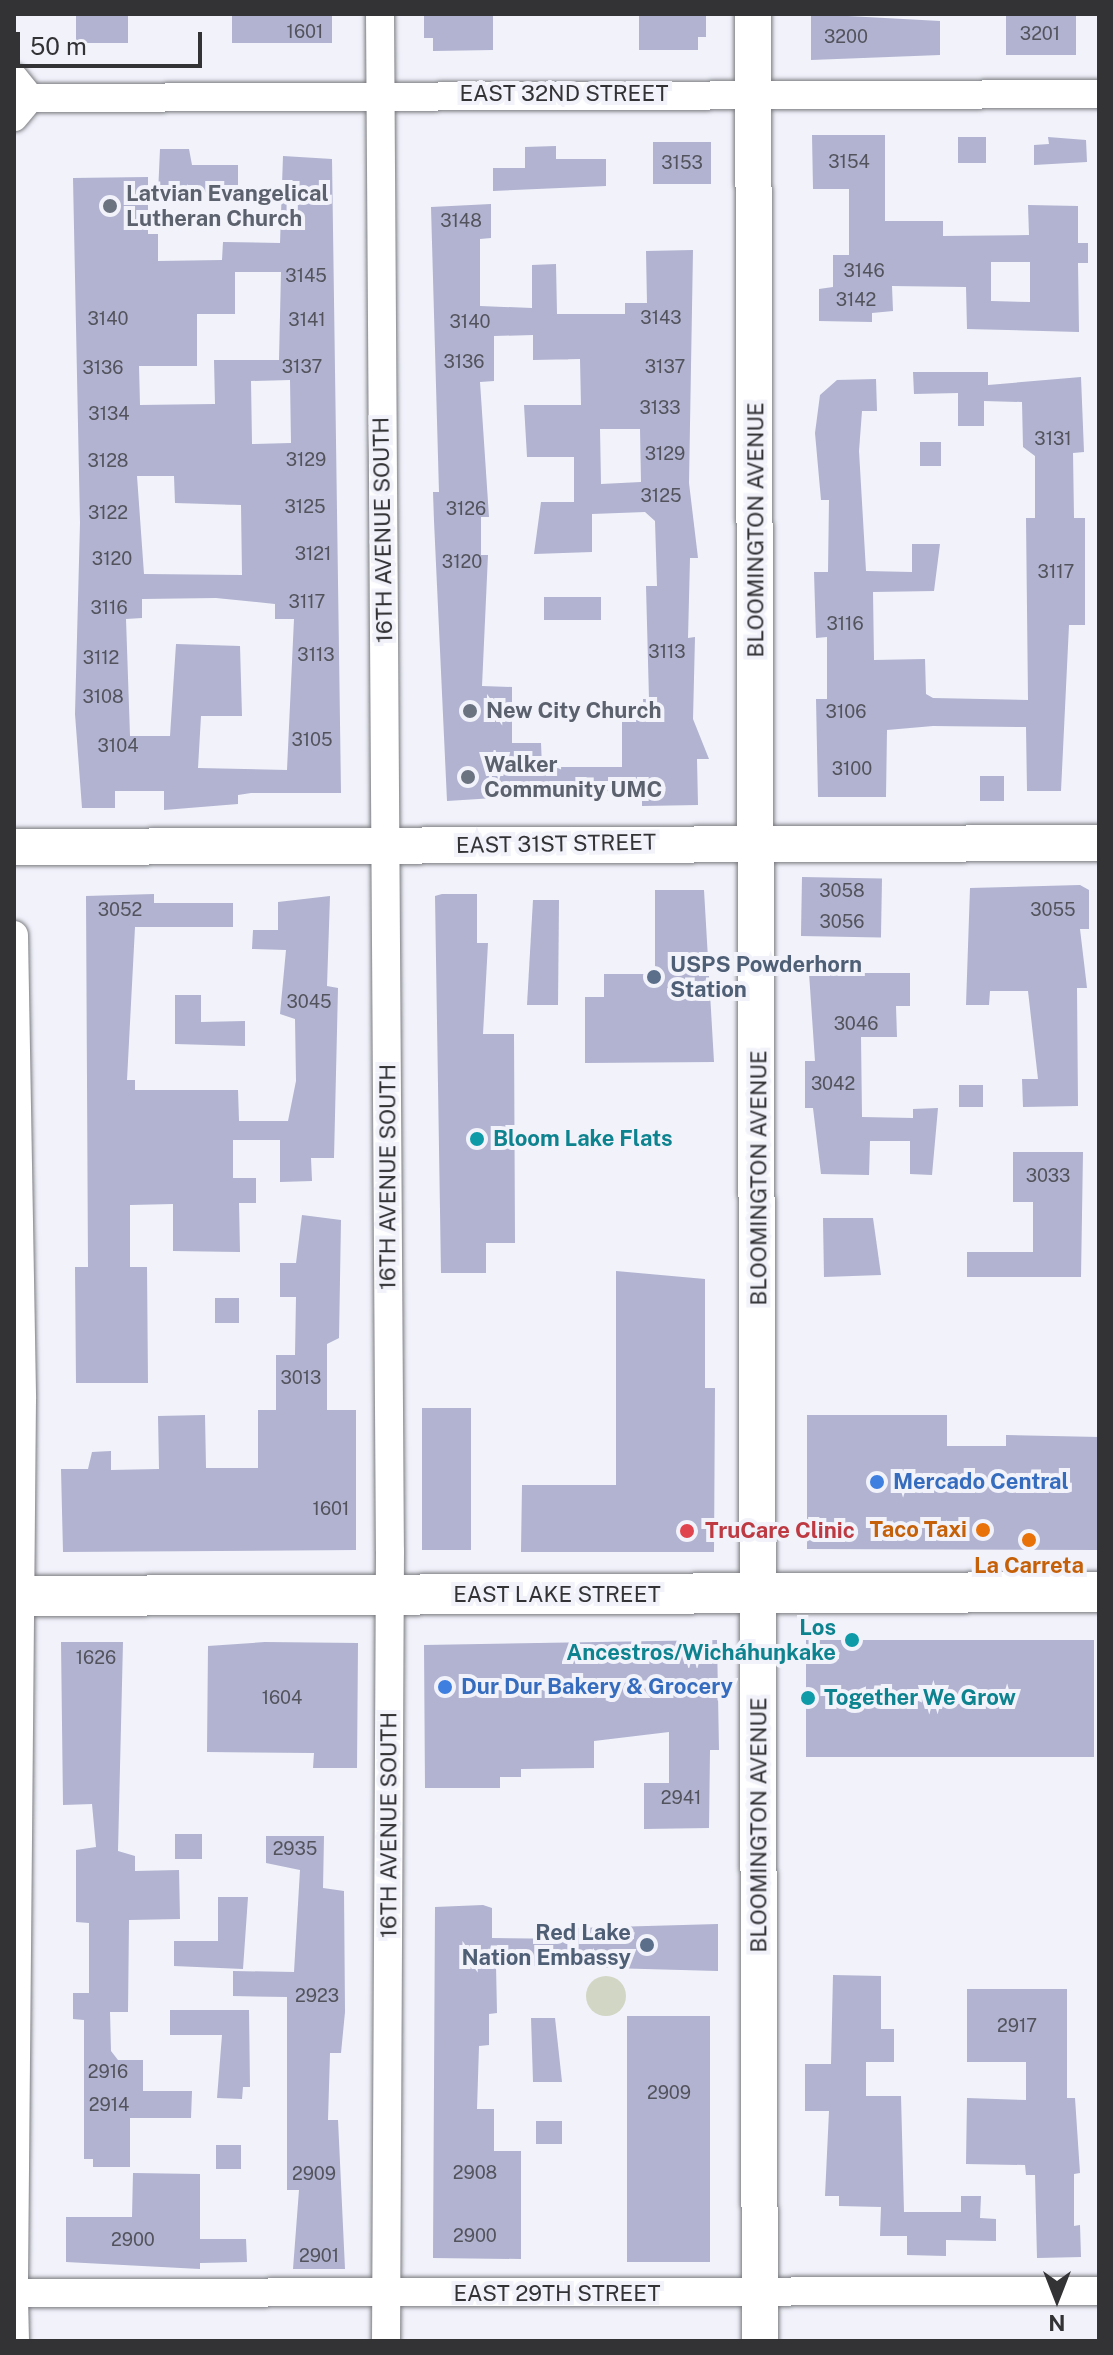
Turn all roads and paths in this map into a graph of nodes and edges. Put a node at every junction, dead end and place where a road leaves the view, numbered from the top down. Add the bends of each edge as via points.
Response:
1 (380, 14) edge
2 (753, 14) edge
3 (753, 91) junction
4 (1099, 94) edge
5 (380, 95) junction
6 (19, 98) edge
7 (758, 842) junction
8 (1099, 843) edge
9 (14, 847) edge
10 (387, 847) junction
11 (14, 935) edge
12 (1099, 1592) edge
13 (760, 1595) junction
14 (17, 1596) edge
15 (390, 1596) junction
16 (14, 2283) edge
17 (1099, 2291) edge
18 (761, 2294) junction
19 (386, 2295) junction
20 (14, 2296) edge
21 (386, 2333) edge
22 (760, 2339) edge
23 (15, 2340) edge

1 - 5 street, 16TH AVENUE SOUTH
2 - 3 street, BLOOMINGTON AVENUE
3 - 4 street, EAST 32ND STREET
3 - 5 street, EAST 32ND STREET
3 - 7 street, BLOOMINGTON AVENUE
5 - 6 street, EAST 32ND STREET
5 - 10 street, 16TH AVENUE SOUTH
7 - 8 street, EAST 31ST STREET
7 - 10 street, EAST 31ST STREET
7 - 13 street, BLOOMINGTON AVENUE
9 - 10 street, EAST 31ST STREET
10 - 15 street, 16TH AVENUE SOUTH
11 - 14 street
12 - 13 main road, EAST LAKE STREET
13 - 15 main road, EAST LAKE STREET
13 - 18 street, BLOOMINGTON AVENUE
14 - 15 main road, EAST LAKE STREET
14 - 16 street
15 - 19 street, 16TH AVENUE SOUTH
17 - 18 street, EAST 29TH STREET
18 - 19 street, EAST 29TH STREET
18 - 22 street, BLOOMINGTON AVENUE
19 - 20 street, EAST 29TH STREET
19 - 21 street, 16TH AVENUE SOUTH
20 - 23 street

